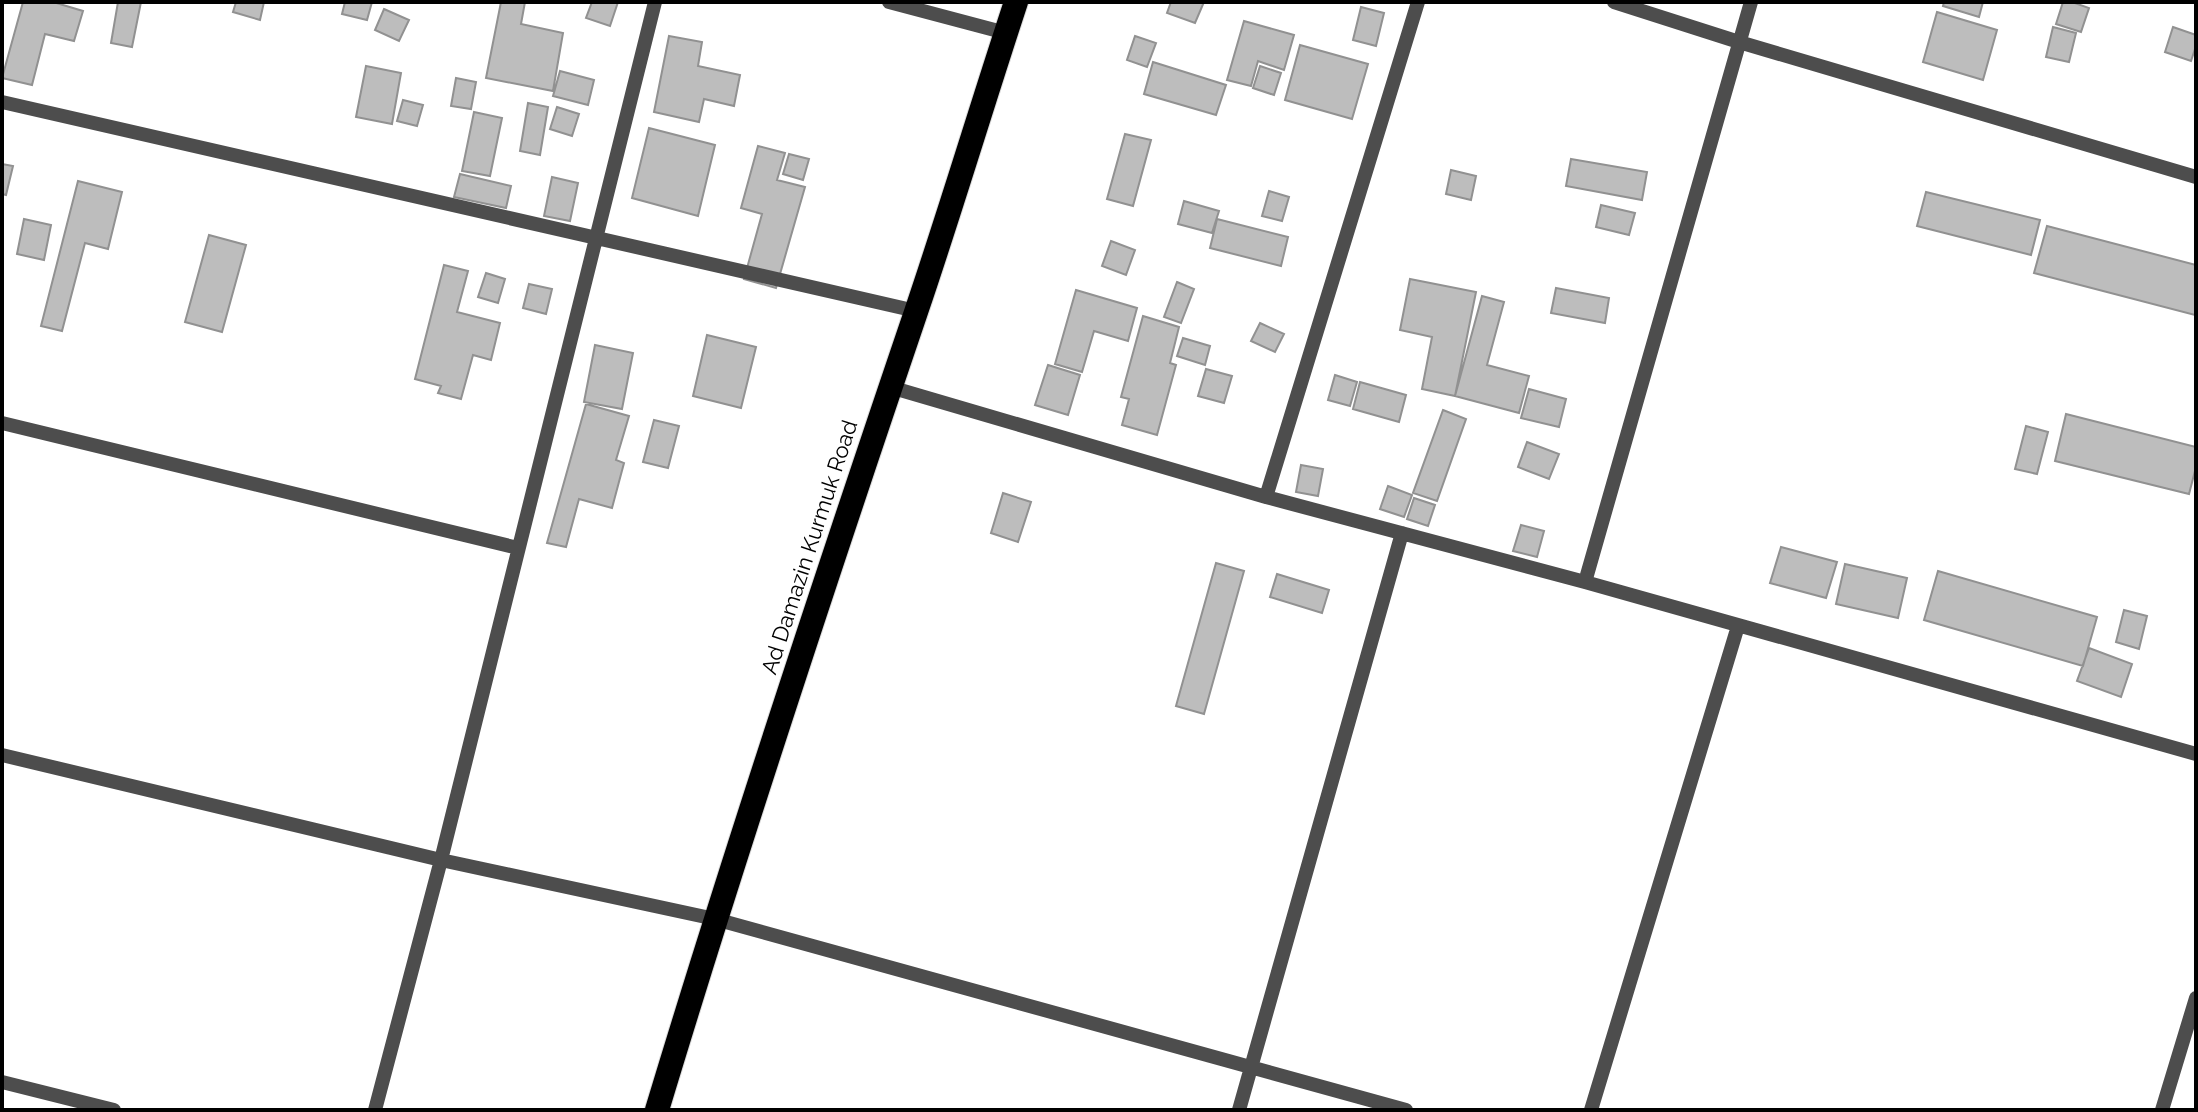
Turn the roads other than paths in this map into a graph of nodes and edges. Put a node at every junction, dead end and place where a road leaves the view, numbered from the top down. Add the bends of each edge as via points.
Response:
1 (655, 2) edge
2 (889, 2) edge
3 (1016, 2) edge
4 (1418, 2) edge
5 (1614, 2) edge
6 (1751, 2) edge
7 (1006, 33) junction
8 (1739, 42) junction
9 (2, 102) edge
10 (2196, 177) edge
11 (595, 239) junction
12 (916, 311) junction
13 (890, 387) junction
14 (2, 423) edge
15 (1266, 497) junction
16 (1402, 533) junction
17 (518, 548) junction
18 (1585, 582) junction
19 (1738, 626) junction
20 (2196, 754) edge
21 (2, 755) edge
22 (441, 860) junction
23 (715, 919) junction
24 (2196, 998) edge
25 (1251, 1066) junction
26 (2, 1082) edge
27 (114, 1110) edge
28 (375, 1110) edge
29 (657, 1110) edge
30 (1239, 1110) edge
31 (1406, 1110) edge
32 (1591, 1110) edge
33 (2162, 1110) edge

1 - 11 street
2 - 7 street
3 - 7 highway, Ad Damazin Kurmuk Road
4 - 15 street
5 - 8 street
6 - 8 street
7 - 12 highway, Ad Damazin Kurmuk Road
8 - 10 street
8 - 18 street
9 - 11 street
11 - 12 street
11 - 17 street
12 - 13 highway, Ad Damazin Kurmuk Road
13 - 15 street
13 - 23 highway, Ad Damazin Kurmuk Road
14 - 17 street
15 - 16 street
16 - 18 street
16 - 25 street
17 - 22 street
18 - 19 street
19 - 20 street
19 - 32 street
21 - 22 street
22 - 23 street
22 - 28 street
23 - 25 street
23 - 29 highway, Ad Damazin Kurmuk Road
24 - 33 street
25 - 30 street
25 - 31 street
26 - 27 street

